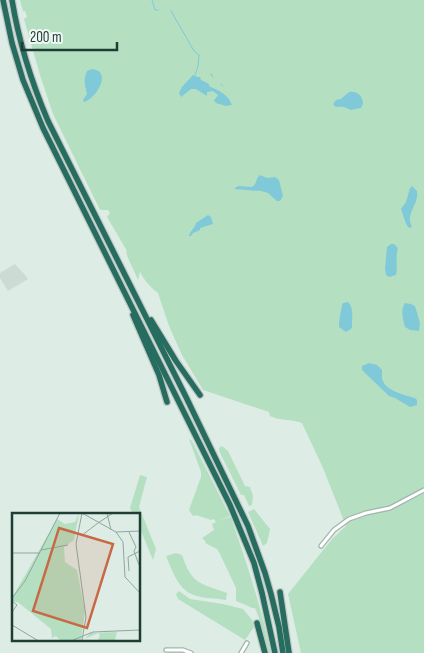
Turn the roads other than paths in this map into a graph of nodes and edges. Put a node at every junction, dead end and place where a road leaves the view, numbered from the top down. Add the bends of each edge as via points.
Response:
1 (3, 0) edge
2 (12, 0) edge
3 (124, 291) junction
4 (133, 291) junction
5 (200, 395) dead end
6 (167, 402) dead end
7 (424, 490) edge
8 (321, 546) dead end
9 (280, 592) dead end
10 (257, 623) dead end
11 (247, 643) dead end
12 (166, 650) dead end
13 (191, 653) edge
14 (241, 653) edge
15 (265, 653) edge
16 (275, 653) edge
17 (283, 653) edge
18 (289, 653) edge

1 - 3 highway via 23,80 43,128
2 - 4 highway via 24,59 39,100
3 - 6 highway
3 - 16 highway via 230,505 254,563
4 - 5 highway
4 - 17 highway via 248,526 271,594
7 - 8 street via 390,508 348,519
9 - 18 highway
10 - 15 highway
11 - 14 street
12 - 13 street

